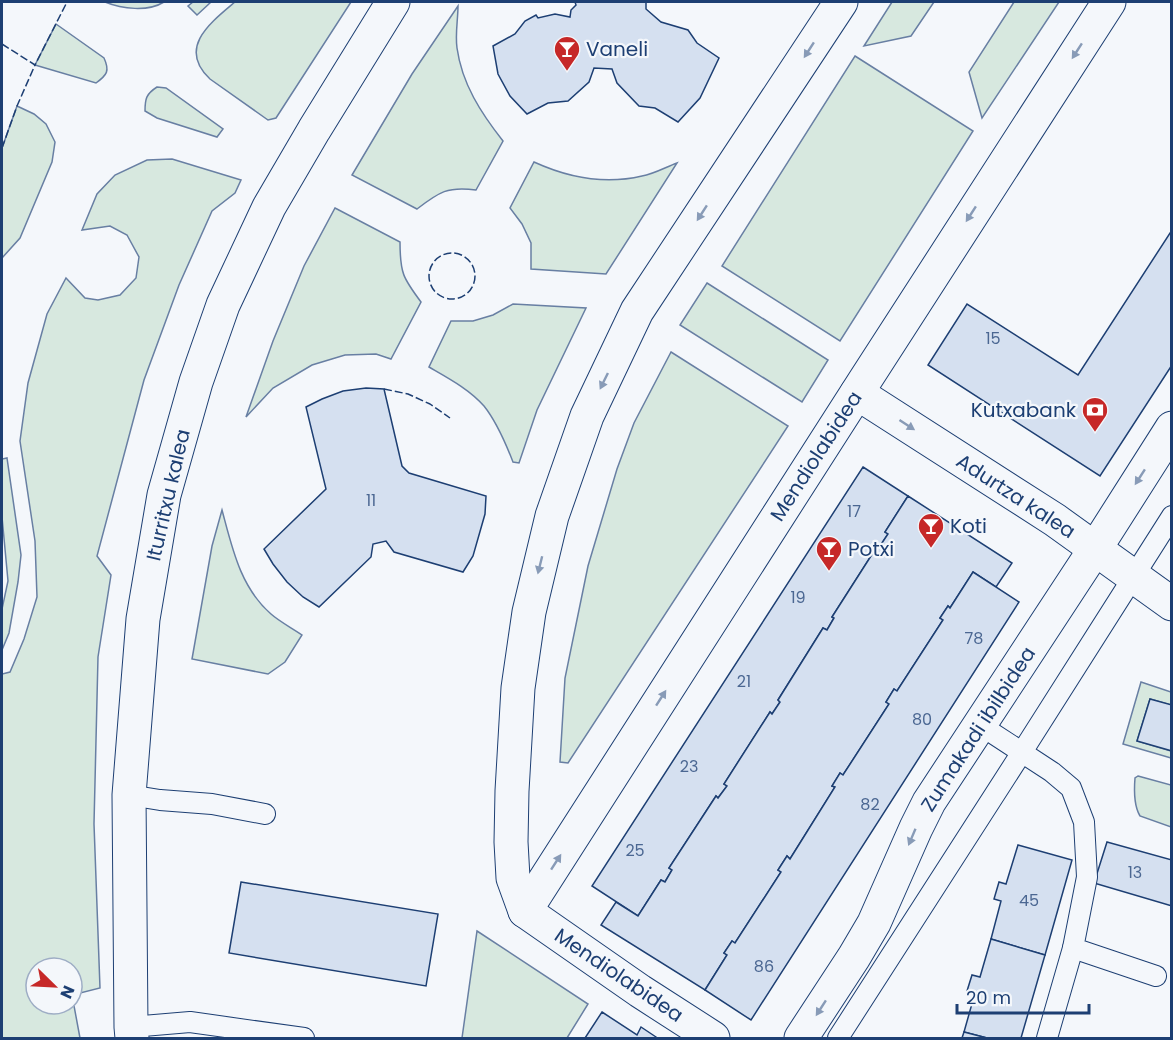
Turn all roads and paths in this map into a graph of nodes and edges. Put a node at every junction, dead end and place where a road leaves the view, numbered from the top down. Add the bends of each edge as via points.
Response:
1 (393, 2) edge
2 (841, 2) edge
3 (1109, 2) edge
4 (858, 393) junction
5 (1172, 428) edge
6 (1172, 516) edge
7 (1095, 549) junction
8 (1132, 576) junction
9 (1172, 604) edge
10 (980, 725) junction
11 (1022, 752) junction
12 (129, 795) junction
13 (265, 814) dead end
14 (525, 911) junction
15 (1073, 948) junction
16 (1156, 976) dead end
17 (132, 1033) edge
18 (304, 1038) edge
19 (713, 1038) edge
20 (801, 1038) edge
21 (838, 1038) edge
22 (1047, 1038) edge

1 - 12 street, Iturritxu kalea via 268,207 223,305 196,382 164,495 143,619
2 -> 14 street via 637,311 587,416 552,516 529,612 518,688 511,842 513,878
3 -> 4 street, Mendiolabidea
4 -> 7 street, Adurtza kalea
14 -> 4 street, Mendiolabidea
5 -> 7 street, Zumakadi ibilbidea
6 - 8 lane
7 - 8 street, Adurtza kalea
7 - 10 street, Zumakadi ibilbidea
8 - 9 street, Adurtza kalea
8 - 11 lane
10 - 11 lane
10 -> 20 street, Zumakadi ibilbidea via 929,802 874,923
11 - 15 lane via 1071,788 1084,822 1087,878
11 - 21 lane
12 - 13 lane
12 - 17 street, Iturritxu kalea
14 - 19 street, Mendiolabidea
15 - 16 lane
15 - 22 lane
17 - 18 lane via 190,1022

